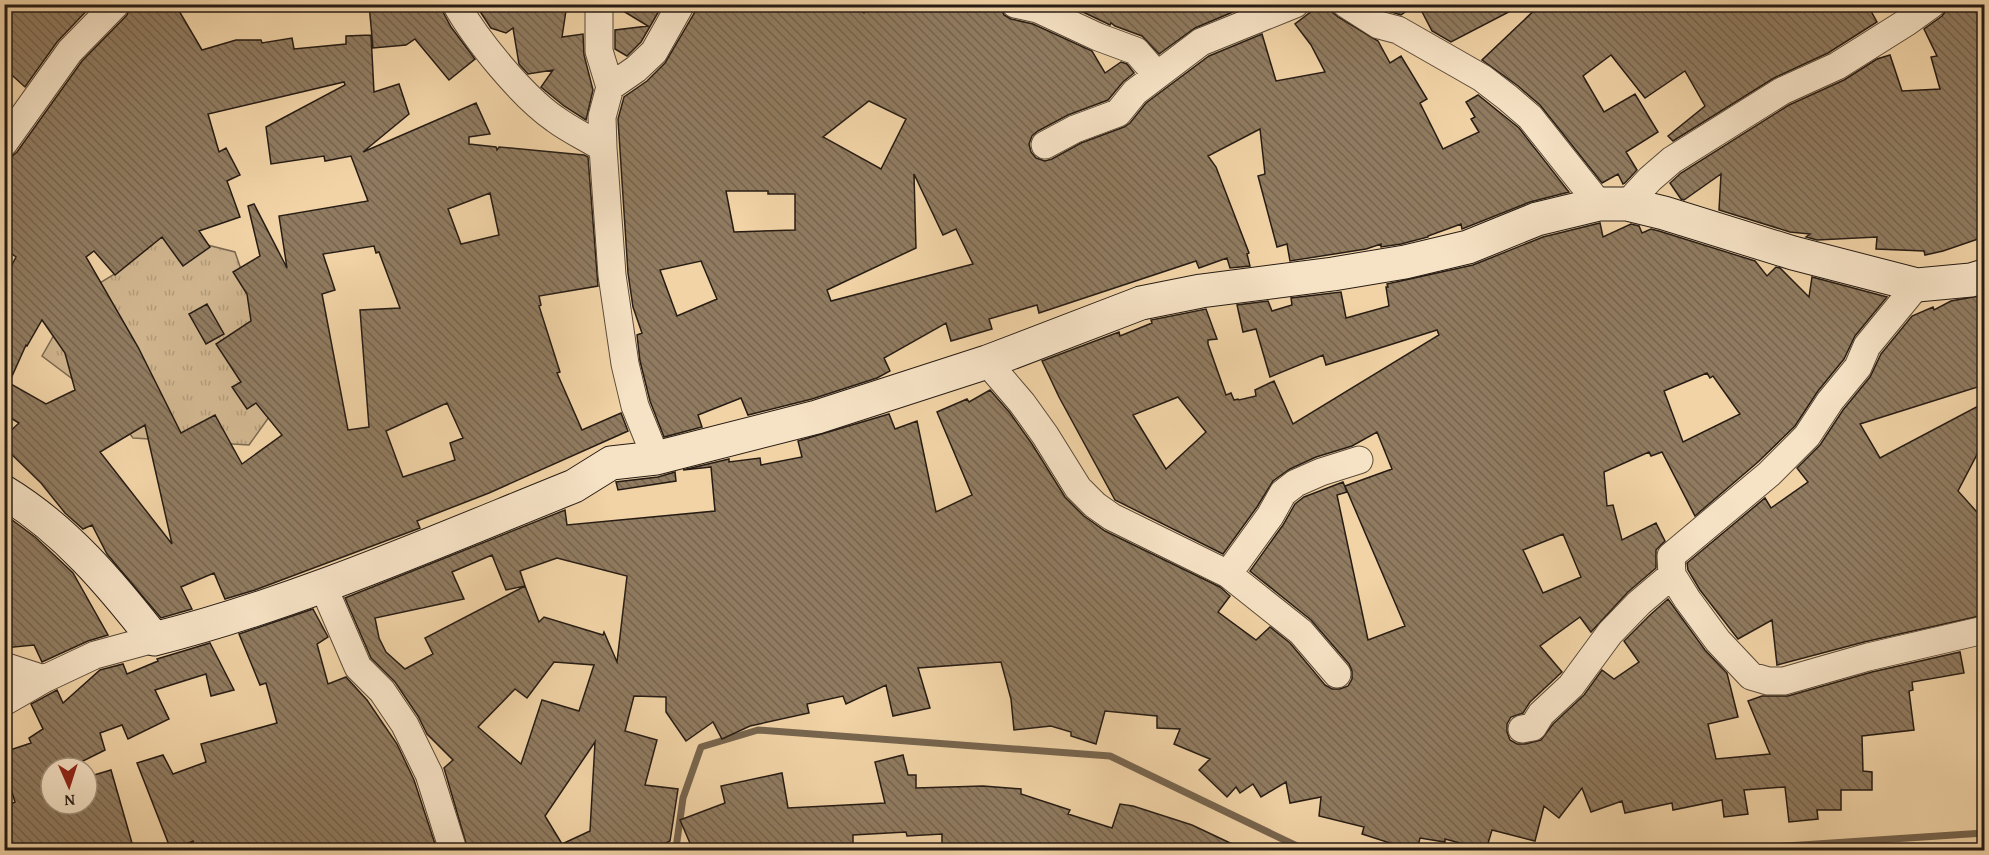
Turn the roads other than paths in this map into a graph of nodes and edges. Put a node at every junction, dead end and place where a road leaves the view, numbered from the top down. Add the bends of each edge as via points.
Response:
1 (116, 4) edge
2 (456, 4) edge
3 (599, 4) edge
4 (681, 4) edge
5 (1015, 4) edge
6 (1295, 4) edge
7 (1346, 4) edge
8 (1932, 4) edge
9 (1157, 75) junction
10 (610, 87) junction
11 (4, 143) edge
12 (1045, 146) dead end
13 (603, 148) junction
14 (1613, 204) junction
15 (1984, 276) edge
16 (1917, 285) junction
17 (987, 362) junction
18 (656, 458) junction
19 (1359, 460) dead end
20 (4, 492) edge
21 (1228, 574) junction
22 (1672, 575) junction
23 (323, 586) junction
24 (1984, 630) edge
25 (154, 639) junction
26 (4, 666) edge
27 (1337, 674) dead end
28 (45, 679) junction
29 (4, 702) edge
30 (1522, 729) dead end
31 (453, 850) edge

1 - 11 street via 70,51
2 - 13 street via 468,25 520,88 554,119
3 - 10 street via 599,51
4 - 10 street via 654,52
5 - 9 street via 1038,9 1136,51
6 - 9 street via 1201,42
7 - 14 street via 1482,78 1530,117
8 - 14 street via 1837,66 1782,90 1672,160
9 - 12 street via 1135,92 1118,113 1075,129
10 - 13 street via 603,117
13 - 18 street via 612,275 625,364 635,405
14 - 16 street via 1664,213 1793,253
14 - 17 street via 1537,219 1468,247 1405,262 1141,303
15 - 16 street
16 - 22 street via 1867,346 1858,367 1807,436 1769,474 1671,556
17 - 18 street via 817,417
17 - 21 street via 1022,403 1078,488 1095,505 1112,518
18 - 23 street via 611,463 574,486
19 - 21 street via 1321,472 1283,493
20 - 25 street via 80,551
21 - 27 street via 1301,632
22 - 24 street via 1718,640 1751,676 1768,681 1785,681
22 - 30 street via 1610,633 1571,686 1533,727
23 - 25 street
23 - 31 street via 358,667 382,691 405,725 429,774
25 - 28 street via 94,655
26 - 28 street
28 - 29 street

